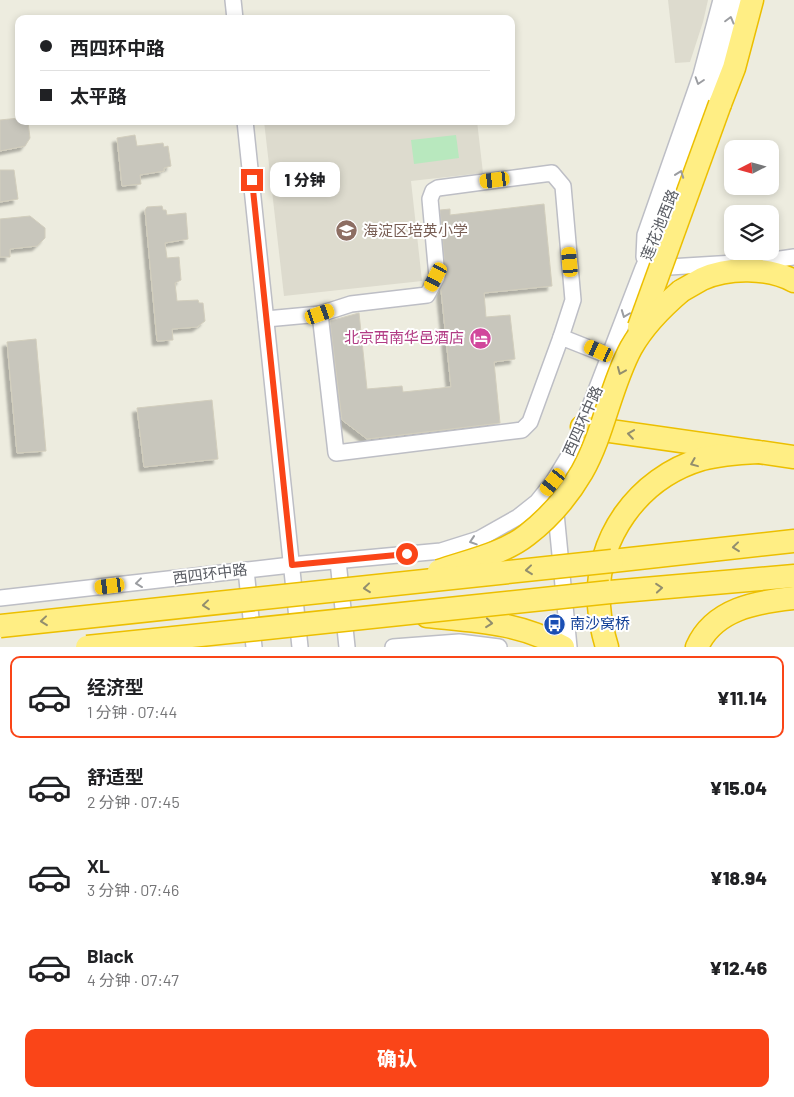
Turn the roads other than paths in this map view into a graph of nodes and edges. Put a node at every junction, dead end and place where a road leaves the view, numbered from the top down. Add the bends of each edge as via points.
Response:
1 (233, 0) edge
2 (721, 0) edge
3 (735, 0) edge
4 (752, 0) edge
5 (235, 15) edge
6 (245, 125) edge
7 (794, 257) edge
8 (642, 268) junction
9 (794, 281) edge
10 (320, 314) junction
11 (266, 319) junction
12 (561, 337) junction
13 (631, 348) junction
14 (610, 356) junction
15 (582, 427) junction
16 (758, 452) junction
17 (788, 457) edge
18 (553, 482) junction
19 (789, 541) edge
20 (338, 561) junction
21 (292, 565) junction
22 (246, 570) junction
23 (402, 584) junction
24 (792, 587) edge
25 (0, 598) edge
26 (406, 614) junction
27 (0, 626) edge
28 (87, 647) edge
29 (254, 647) edge
30 (300, 647) edge
31 (347, 647) edge
32 (393, 647) edge
33 (499, 647) edge
34 (563, 647) edge
35 (569, 647) edge
36 (607, 647) edge
37 (697, 647) edge

1 - 5 street
2 -> 8 street, 莲花池西路 via 701,75 646,235
8 -> 3 street, 莲花池西路 via 657,236 714,81
4 - 13 highway, bridge via 734,68
6 - 11 street
7 - 8 street
8 -> 14 street, 西四环中路
9 - 13 highway, bridge via 770,273 746,271 703,278 664,306 646,324
10 - 11 street
10 - 12 street via 336,453 522,430 530,422
10 - 12 street via 351,304 427,295 436,277 430,199 438,188 552,173 563,186 573,300
11 - 21 street
12 - 14 street
13 -> 23 highway, bridge via 583,471 548,515 526,535 503,549
14 - 15 street, 西四环中路
16 -> 15 highway
15 - 18 street, 西四环中路
16 - 17 highway
16 -> 36 highway via 725,454 676,470 653,484 632,504 615,528 599,578 599,606
18 -> 20 street, 西四环中路 via 537,502 518,517 479,539 441,551
18 - 35 street
19 -> 23 highway, 西四环中路, bridge
20 - 21 street, 西四环中路
20 - 31 street
21 - 22 street, 西四环中路
21 - 30 street
22 -> 25 street, 西四环中路
22 - 29 street
23 -> 27 highway, 西四环中路, bridge
26 -> 24 highway, bridge via 610,592
24 - 37 highway via 713,623
26 - 28 highway, bridge
26 -> 34 highway, bridge via 507,625 545,637
32 - 33 street via 459,642

